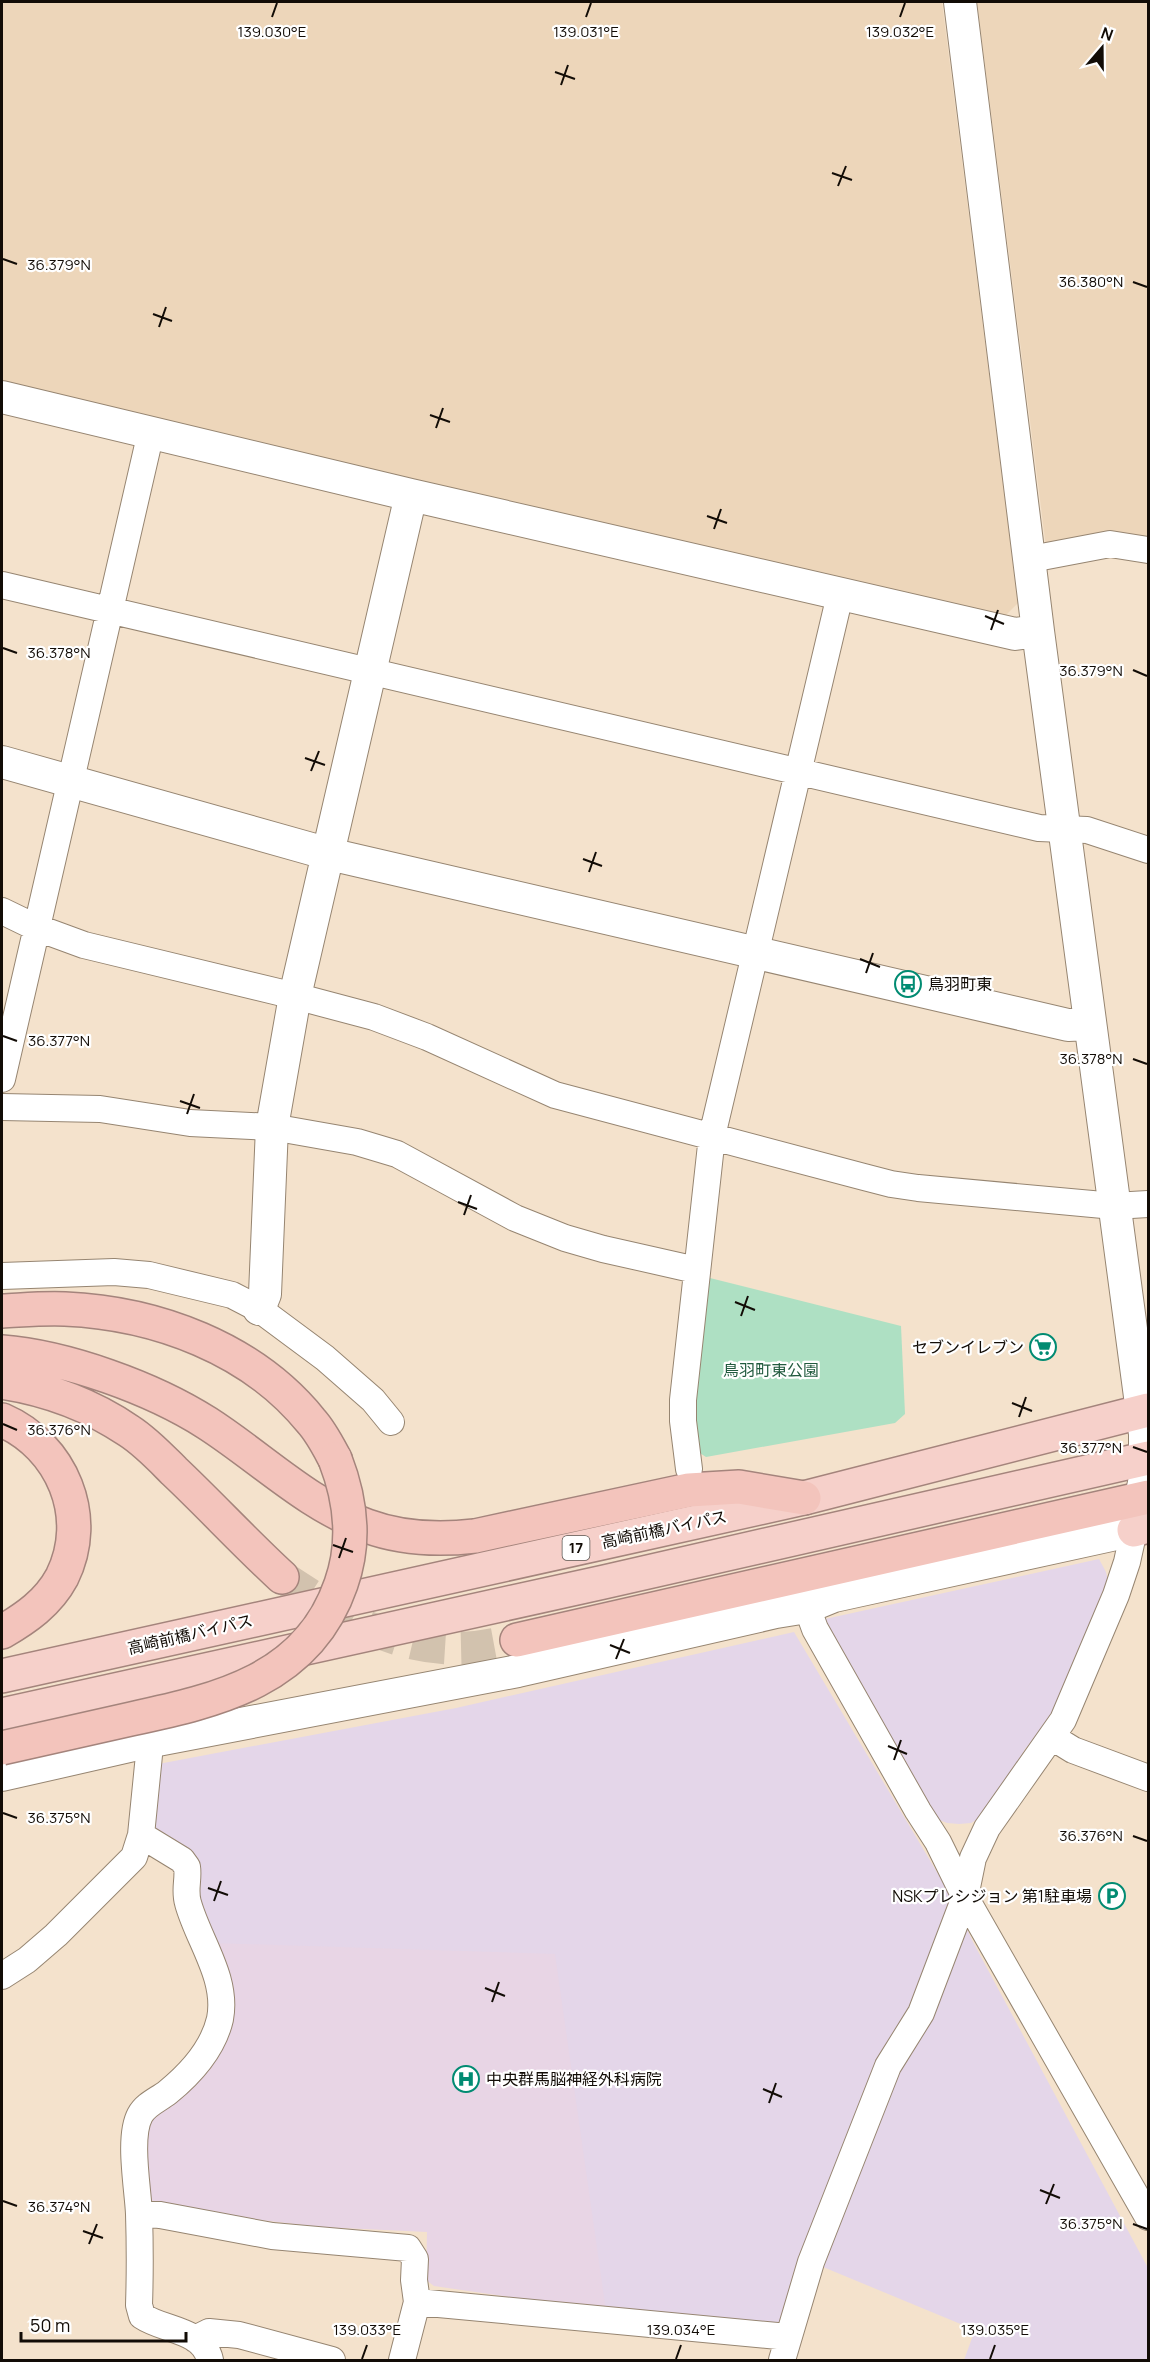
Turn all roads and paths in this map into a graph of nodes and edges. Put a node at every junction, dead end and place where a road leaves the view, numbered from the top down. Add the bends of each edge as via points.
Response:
1 (960, 2) edge
2 (2, 397) edge
3 (151, 432) junction
4 (411, 495) junction
5 (1149, 550) edge
6 (1031, 559) junction
7 (2, 585) edge
8 (840, 595) junction
9 (109, 611) junction
10 (1038, 631) junction
11 (369, 672) junction
12 (2, 762) edge
13 (797, 772) junction
14 (70, 781) junction
15 (1064, 828) junction
16 (1149, 850) edge
17 (329, 854) junction
18 (2, 911) edge
19 (35, 927) junction
20 (754, 953) junction
21 (295, 996) junction
22 (1090, 1024) junction
23 (2, 1079) edge
24 (2, 1107) edge
25 (272, 1127) junction
26 (712, 1136) junction
27 (1149, 1204) edge
28 (1114, 1206) junction
29 (696, 1270) junction
30 (2, 1276) edge
31 (259, 1309) junction
32 (2, 1311) edge
33 (2, 1352) edge
34 (2, 1382) edge
35 (1145, 1411) edge
36 (2, 1420) edge
37 (391, 1422) dead end
38 (1147, 1458) edge
39 (689, 1469) dead end
40 (804, 1498) junction
41 (1143, 1513) edge
42 (282, 1577) tunnel mouth
43 (807, 1607) junction
44 (2, 1632) edge
45 (517, 1640) tunnel mouth
46 (2, 1676) edge
47 (2, 1715) edge
48 (1052, 1737) junction
49 (147, 1742) junction
50 (2, 1748) edge
51 (2, 1775) edge
52 (1149, 1778) edge
53 (141, 1835) junction
54 (965, 1897) junction
55 (2, 1976) edge
56 (139, 2213) junction
57 (1149, 2217) edge
58 (417, 2302) junction
59 (195, 2339) junction
60 (785, 2349) edge
61 (210, 2361) edge
62 (332, 2361) edge
63 (402, 2361) edge

1 - 6 street
2 - 3 street
3 - 4 street
3 - 9 street
4 - 8 street
4 - 11 street
5 - 6 street via 1110,544
6 - 10 street
7 - 9 street
8 - 10 street via 1015,634
8 - 13 street
9 - 11 street
9 - 14 street
10 - 15 street
11 - 13 street
11 - 17 street
12 - 14 street
13 - 15 street via 1039,828
13 - 20 street
14 - 17 street
14 - 19 street
15 - 16 street via 1087,830
15 - 22 street
17 - 20 street
17 - 21 street
18 - 19 street
19 - 21 street via 84,945
19 - 23 street
20 - 22 street via 1068,1025
20 - 26 street
21 - 25 street
21 - 26 street via 404,1027 555,1095
22 - 28 street
24 - 25 street via 100,1109 190,1122
25 - 29 street via 379,1148 416,1163 515,1218 565,1238
25 - 31 street via 265,1294
26 - 28 street via 891,1184
26 - 29 street
27 - 28 street
28 - 35 street
29 - 39 street via 683,1400
30 - 31 street via 114,1272 149,1275 232,1295
31 - 37 street via 353,1381
32 - 50 highway, bridge via 64,1309 141,1319 191,1335 247,1364 276,1385 312,1421 335,1460 350,1515 346,1572 332,1606 291,1658 270,1674 210,1700
33 - 40 highway via 61,1363 142,1391 205,1422 337,1513 398,1534 451,1539 476,1536 689,1490 739,1487
34 - 42 highway via 67,1398 132,1432
35 - 38 street
35 - 40 highway, 高崎前橋バイパス / 17
36 - 44 highway via 28,1435 51,1458 67,1485 74,1527 61,1578 40,1606
38 - 41 street
38 - 47 highway, 17
40 - 46 highway, 高崎前橋バイパス / 17
41 - 43 street via 834,1596
41 - 45 highway
41 - 48 street via 1116,1595 1063,1720
43 - 49 street via 518,1671
43 - 54 street via 815,1629 938,1842
48 - 52 street via 1073,1750
48 - 54 street via 987,1828 973,1858
49 - 51 street
49 - 53 street
53 - 55 street via 134,1857 56,1935
53 - 56 street via 187,1867 187,1899 213,1965 220,2018 204,2053 179,2082 139,2117 135,2144
54 - 57 street
54 - 60 street via 921,2013 884,2077 811,2262
56 - 58 street via 272,2236 408,2248 415,2259
56 - 59 street via 142,2316
58 - 60 street
58 - 63 street
59 - 61 street
59 - 62 street via 209,2332 239,2335

